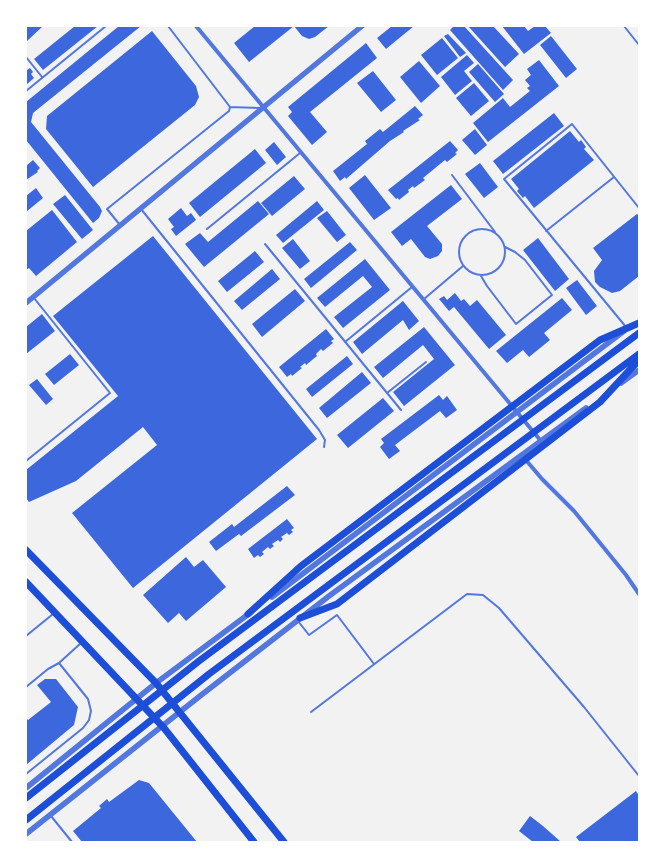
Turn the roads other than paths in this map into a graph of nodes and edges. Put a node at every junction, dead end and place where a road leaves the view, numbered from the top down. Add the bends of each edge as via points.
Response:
1 (106, 26) edge
2 (168, 26) edge
3 (196, 26) edge
4 (362, 26) edge
5 (624, 26) edge
6 (639, 45) edge
7 (26, 57) edge
8 (42, 77) junction
9 (26, 91) edge
10 (230, 107) junction
11 (263, 108) junction
12 (300, 153) junction
13 (452, 175) dead end
14 (614, 177) junction
15 (141, 208) junction
16 (639, 208) edge
17 (120, 225) junction
18 (206, 229) dead end
19 (546, 230) junction
20 (495, 233) junction
21 (264, 244) dead end
22 (505, 247) junction
23 (463, 266) junction
24 (482, 276) junction
25 (412, 287) junction
26 (33, 297) junction
27 (423, 300) junction
28 (26, 303) edge
29 (639, 322) edge
30 (627, 329) junction
31 (639, 333) edge
32 (345, 342) junction
33 (639, 354) edge
34 (639, 360) edge
35 (426, 362) dead end
36 (639, 370) edge
37 (387, 393) junction
38 (401, 410) dead end
39 (517, 412) junction
40 (541, 441) junction
41 (324, 447) dead end
42 (525, 459) junction
43 (26, 461) edge
44 (26, 550) edge
45 (26, 582) edge
46 (639, 594) edge
47 (55, 612) junction
48 (248, 614) junction
49 (299, 619) junction
50 (26, 636) edge
51 (84, 641) junction
52 (59, 663) junction
53 (374, 664) junction
54 (156, 683) junction
55 (26, 687) edge
56 (138, 699) junction
57 (179, 712) junction
58 (311, 712) dead end
59 (162, 726) junction
60 (26, 774) edge
61 (639, 776) edge
62 (26, 788) edge
63 (26, 798) edge
64 (50, 815) junction
65 (26, 820) edge
66 (26, 834) edge
67 (72, 842) edge
68 (254, 842) edge
69 (284, 842) edge

1 - 8 lane
2 - 10 lane
3 - 11 street
4 - 11 street
5 - 6 lane
7 - 8 lane
8 - 9 lane
10 - 11 lane
10 - 17 lane via 229,111 107,209
11 - 12 street
11 - 15 street
12 - 18 lane
12 - 25 street
13 - 20 lane
14 - 16 lane
14 - 19 lane
14 - 19 lane via 572,124 504,179
15 - 17 street
15 - 41 lane via 319,430 325,440
17 - 26 street
19 - 30 lane
20 - 22 lane
20 - 23 lane via 478,229 463,238 458,255
21 - 32 lane
22 - 24 lane via 504,259 499,268
22 - 24 lane via 525,260 552,296 516,324
23 - 24 lane via 469,272
23 - 27 lane
25 - 27 street
25 - 32 lane
26 - 28 street
26 - 43 lane via 110,393
27 - 39 street
29 - 30 street
29 - 48 main road via 600,340 301,566
30 - 39 street
31 - 63 main road via 200,661
32 - 37 lane
33 - 65 main road via 209,674
34 - 42 main road via 600,402
35 - 37 lane
36 - 40 street
37 - 38 lane
39 - 40 street
39 - 48 street
40 - 49 street
42 - 46 street via 574,511
42 - 49 main road via 337,604
44 - 54 main road
45 - 47 main road
47 - 50 lane
47 - 51 main road
48 - 54 street
49 - 53 lane via 309,635 337,615
49 - 57 street
51 - 52 lane
51 - 56 main road
52 - 55 lane
52 - 60 lane via 88,698 91,711 89,720 83,728
53 - 58 lane
53 - 61 lane via 467,594 483,595 499,608
54 - 56 street
54 - 57 main road
56 - 59 main road
56 - 62 street
57 - 59 street
57 - 69 main road
59 - 64 street
59 - 68 main road
64 - 66 street
64 - 67 lane

